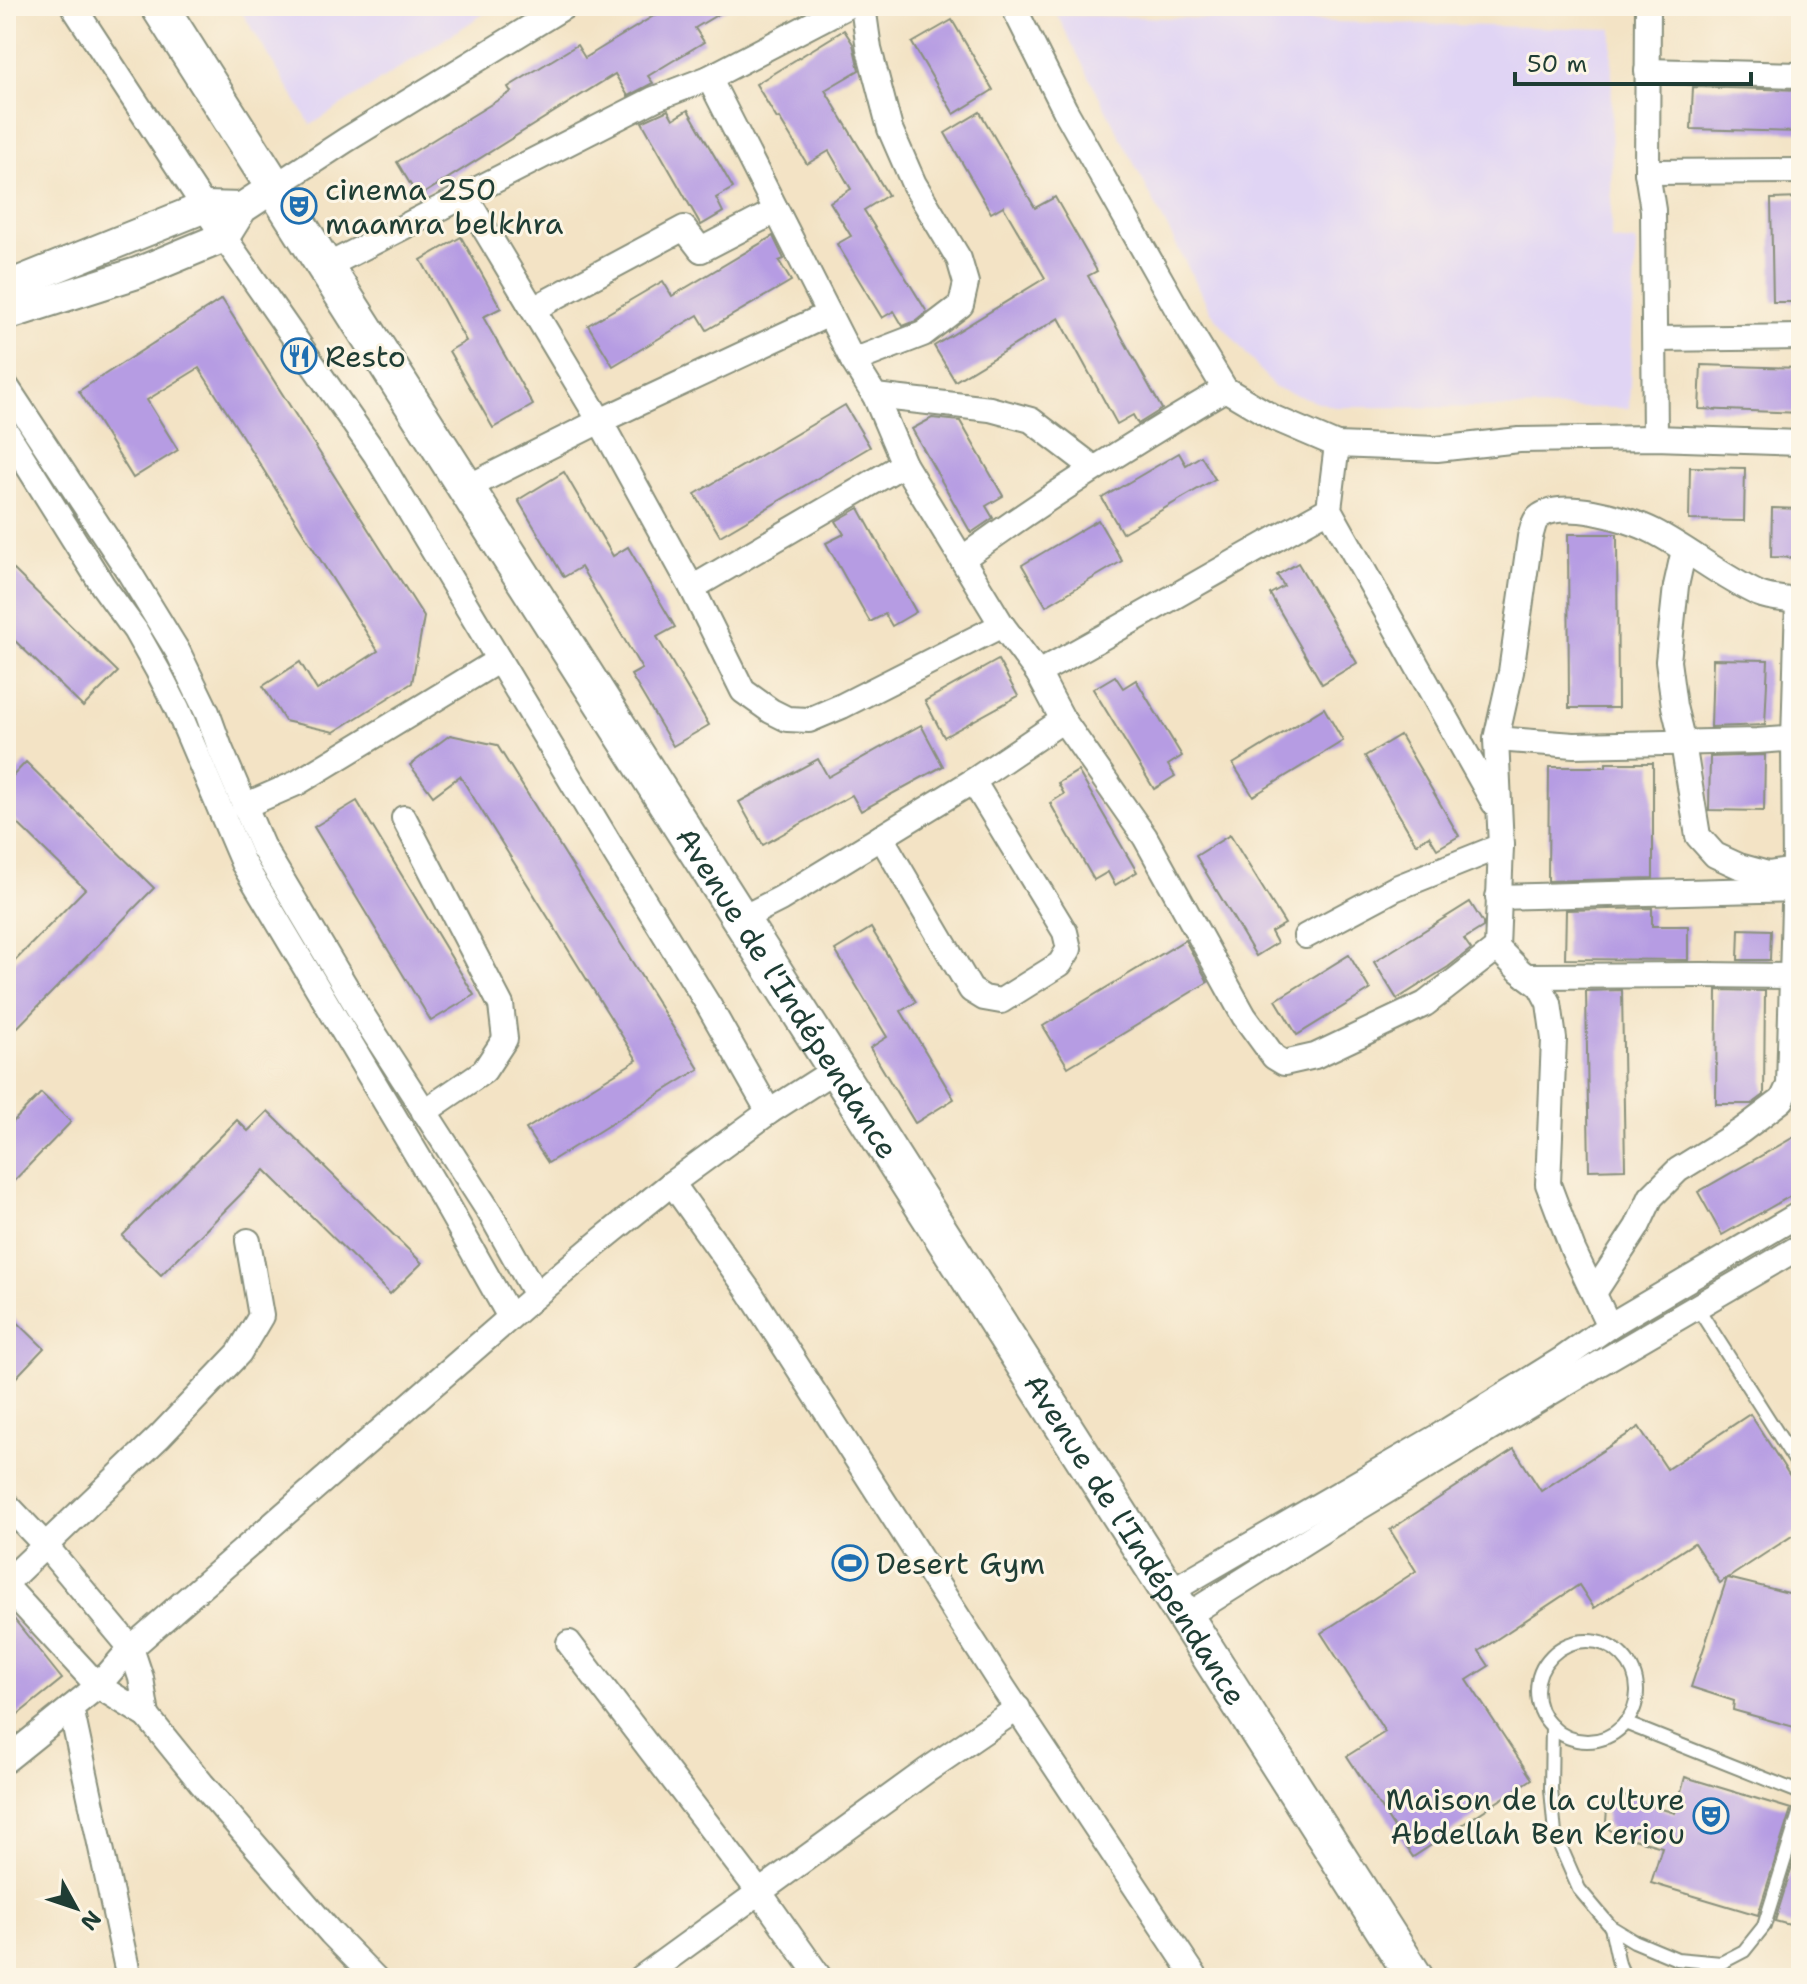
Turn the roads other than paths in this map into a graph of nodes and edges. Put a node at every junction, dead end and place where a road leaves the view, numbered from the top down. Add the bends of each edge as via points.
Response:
1 (73, 6) edge
2 (159, 6) edge
3 (565, 6) edge
4 (847, 6) edge
5 (863, 6) edge
6 (1013, 6) edge
7 (1648, 6) edge
8 (1647, 71) junction
9 (1801, 75) edge
10 (709, 78) junction
11 (1801, 171) edge
12 (1647, 172) junction
13 (274, 187) junction
14 (465, 196) junction
15 (205, 207) junction
16 (242, 208) junction
17 (776, 211) junction
18 (224, 237) junction
19 (325, 267) junction
20 (11, 299) edge
21 (533, 309) junction
22 (829, 314) junction
23 (1801, 337) edge
24 (1655, 339) junction
25 (853, 361) junction
26 (6, 386) edge
27 (1225, 389) junction
28 (875, 396) junction
29 (600, 421) junction
30 (6, 431) edge
31 (1655, 438) junction
32 (1801, 443) edge
33 (1337, 445) junction
34 (904, 464) junction
35 (1094, 468) junction
36 (466, 488) junction
37 (1329, 509) junction
38 (1684, 550) junction
39 (962, 559) junction
40 (692, 588) junction
41 (1800, 601) edge
42 (1002, 625) junction
43 (499, 660) junction
44 (1038, 673) junction
45 (1063, 720) junction
46 (1496, 739) junction
47 (1798, 739) edge
48 (1683, 743) junction
49 (973, 781) junction
50 (244, 806) junction
51 (1498, 811) junction
52 (404, 818) dead end
53 (881, 837) junction
54 (1501, 846) junction
55 (1797, 883) edge
56 (1498, 897) junction
57 (741, 919) junction
58 (1306, 936) dead end
59 (1497, 948) junction
60 (1527, 976) junction
61 (1793, 976) junction
62 (836, 1069) junction
63 (424, 1112) junction
64 (769, 1112) junction
65 (672, 1183) junction
66 (1801, 1213) edge
67 (248, 1241) dead end
68 (1801, 1246) edge
69 (1594, 1293) junction
70 (536, 1295) junction
71 (1697, 1307) junction
72 (510, 1317) junction
73 (1609, 1326) junction
74 (1801, 1470) edge
75 (6, 1504) edge
76 (45, 1545) junction
77 (6, 1584) edge
78 (1177, 1604) junction
79 (569, 1643) dead end
80 (131, 1648) junction
81 (98, 1686) junction
82 (71, 1708) junction
83 (1018, 1708) junction
84 (147, 1716) junction
85 (1625, 1723) junction
86 (1552, 1726) junction
87 (6, 1760) edge
88 (1801, 1793) edge
89 (1801, 1807) edge
90 (760, 1893) junction
91 (1611, 1927) junction
92 (129, 1978) edge
93 (375, 1978) edge
94 (641, 1978) edge
95 (820, 1978) edge
96 (1196, 1978) edge
97 (1415, 1978) edge
98 (1625, 1978) edge

1 - 15 street
2 - 13 main road, Avenue de l'Indépendance
3 - 13 street
4 - 10 street
5 - 25 street via 890,129 914,184 959,259 966,283 961,305 923,334
6 - 27 street via 1065,110
7 - 8 street
8 - 9 street
8 - 12 street
10 - 14 street via 654,99
10 - 17 street
11 - 12 street
12 - 24 street via 1653,210
13 - 16 street
13 - 19 main road, Avenue de l'Indépendance
14 - 19 street
14 - 21 street
15 - 16 street
15 - 18 street
15 - 20 street
16 - 18 street
17 - 21 street via 701,250 684,228
17 - 22 street
18 - 20 street via 137,273
18 - 43 street via 376,455
19 - 36 main road, Avenue de l'Indépendance
21 - 29 street
22 - 25 street
22 - 29 street
23 - 24 street
24 - 31 street
25 - 28 street
26 - 50 street via 178,652
27 - 33 street
27 - 35 street
28 - 34 street
28 - 35 street via 990,409 1031,420
29 - 36 street
29 - 40 street
30 - 72 street via 143,644 177,708 243,863
31 - 32 street
31 - 33 street via 1519,440 1437,449
33 - 37 street
34 - 39 street
34 - 40 street
35 - 39 street
36 - 57 main road, Avenue de l'Indépendance
37 - 44 street
37 - 51 street
38 - 41 street via 1762,596
38 - 46 street via 1640,526 1585,511 1556,509 1535,521
38 - 48 street via 1668,661
39 - 42 street
40 - 42 street via 743,691 787,719 809,720 842,706
41 - 47 street
42 - 44 street
43 - 50 street via 297,783
43 - 64 street
44 - 45 street
45 - 49 street
45 - 59 street via 1145,837 1244,1016 1284,1063 1315,1056 1425,1004
46 - 48 street via 1574,745
46 - 51 street
47 - 48 street
47 - 55 street
48 - 55 street via 1698,836 1715,855
49 - 53 street
49 - 53 street via 1065,932 1069,949 1060,964 1001,1001 971,990
50 - 63 street via 288,892
51 - 54 street
52 - 63 street via 501,1005 505,1039 484,1071
53 - 57 street
54 - 56 street
54 - 58 street via 1396,888
55 - 56 street
55 - 61 street
56 - 59 street
57 - 62 main road, Avenue de l'Indépendance
59 - 60 street
60 - 61 street
60 - 69 street via 1549,1003 1554,1039 1548,1184
61 - 69 street via 1789,1085 1782,1100 1678,1170 1651,1197
62 - 64 street
62 - 78 main road, Avenue de l'Indépendance
63 - 70 street
64 - 65 street
65 - 70 street
65 - 83 street via 749,1291
66 - 73 street
67 - 76 street via 261,1316 239,1353
68 - 71 street
69 - 73 street
70 - 72 street
71 - 74 lane
71 - 78 street via 1355,1510
72 - 80 street
73 - 78 street
75 - 76 street
76 - 77 street
76 - 80 street
77 - 81 street
78 - 97 main road, Avenue de l'Indépendance
79 - 90 street
80 - 81 street
80 - 84 street
81 - 82 street
81 - 84 street
82 - 87 street
82 - 92 street
83 - 90 street
83 - 96 street
84 - 93 street
85 - 86 lane via 1597,1740 1581,1740
85 - 86 lane via 1634,1708 1635,1675 1616,1650 1585,1641 1554,1652 1544,1665 1537,1697
85 - 88 lane
86 - 91 lane via 1555,1834 1579,1889
89 - 91 lane via 1764,1926 1744,1951 1721,1963 1677,1959
90 - 94 street
90 - 95 street
91 - 98 lane

